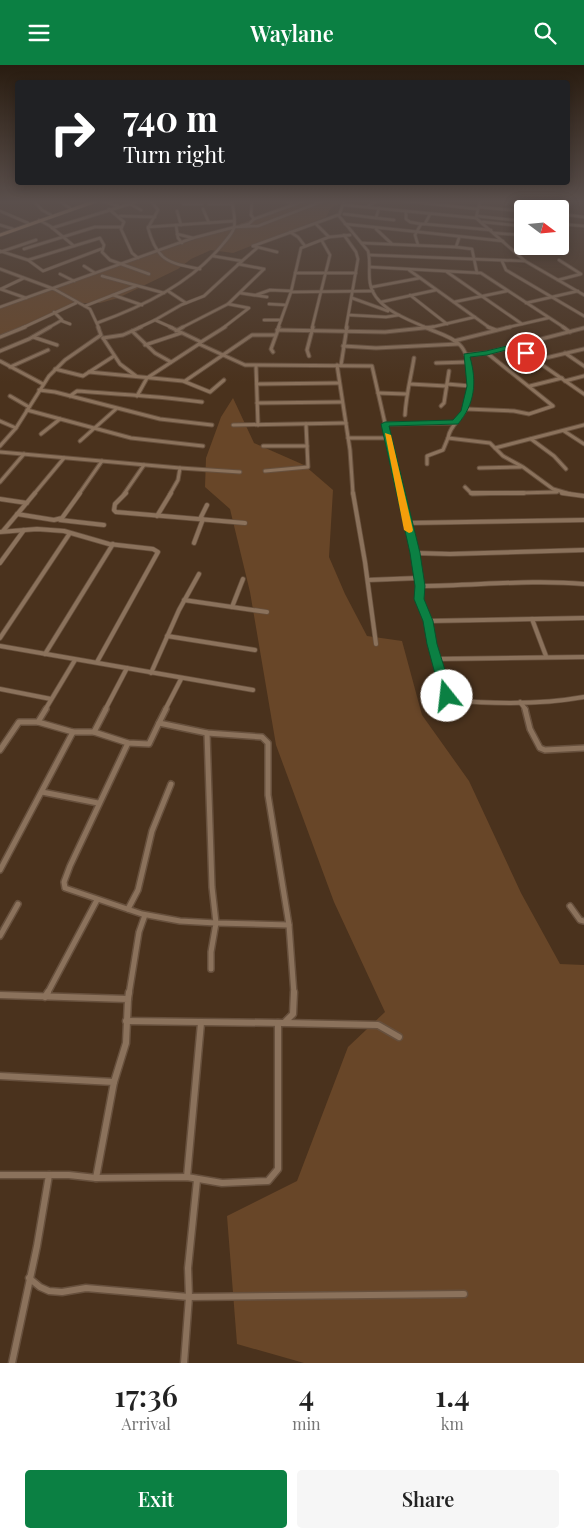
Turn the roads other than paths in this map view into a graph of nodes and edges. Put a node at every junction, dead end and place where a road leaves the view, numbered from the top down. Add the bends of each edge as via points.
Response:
1 (242, 261) edge
2 (502, 261) edge
3 (30, 262) edge
4 (68, 262) edge
5 (115, 262) edge
6 (128, 262) edge
7 (174, 262) edge
8 (207, 262) edge
9 (298, 262) edge
10 (329, 262) edge
11 (358, 262) edge
12 (370, 262) edge
13 (474, 262) edge
14 (526, 262) edge
15 (562, 262) edge
16 (122, 264) junction
17 (238, 264) junction
18 (84, 266) dead end
19 (370, 267) junction
20 (0, 269) edge
21 (200, 269) junction
22 (408, 270) junction
23 (447, 271) junction
24 (95, 273) junction
25 (149, 273) dead end
26 (295, 273) junction
27 (356, 273) junction
28 (477, 273) junction
29 (60, 274) dead end
30 (326, 274) junction
31 (583, 275) edge
32 (102, 276) dead end
33 (24, 278) junction
34 (420, 278) junction
35 (558, 280) junction
36 (74, 281) junction
37 (137, 286) junction
38 (1, 289) edge
39 (54, 289) junction
40 (372, 289) junction
41 (436, 290) junction
42 (168, 291) junction
43 (507, 291) junction
44 (578, 291) junction
45 (291, 292) junction
46 (353, 292) junction
47 (164, 293) junction
48 (240, 293) junction
49 (322, 293) junction
50 (113, 295) junction
51 (256, 295) junction
52 (410, 295) junction
53 (584, 295) edge
54 (481, 296) junction
55 (267, 297) dead end
56 (552, 297) junction
57 (26, 298) junction
58 (352, 298) junction
59 (381, 302) junction
60 (454, 302) junction
61 (76, 303) junction
62 (186, 303) junction
63 (526, 303) junction
64 (228, 304) junction
65 (269, 304) dead end
66 (142, 305) junction
67 (286, 305) junction
68 (85, 306) junction
69 (0, 307) edge
70 (393, 311) junction
71 (54, 312) junction
72 (349, 315) junction
73 (399, 315) junction
74 (474, 317) junction
75 (584, 317) edge
76 (264, 319) dead end
77 (550, 319) junction
78 (154, 320) junction
79 (281, 320) junction
80 (62, 321) junction
81 (98, 323) junction
82 (70, 324) dead end
83 (447, 324) junction
84 (522, 324) junction
85 (584, 328) edge
86 (426, 329) junction
87 (277, 330) junction
88 (345, 330) junction
89 (496, 330) junction
90 (132, 331) junction
91 (176, 331) junction
92 (312, 331) junction
93 (570, 332) junction
94 (181, 333) junction
95 (275, 335) junction
96 (102, 336) junction
97 (0, 337) edge
98 (33, 337) junction
99 (454, 341) junction
100 (200, 343) junction
101 (460, 344) junction
102 (56, 345) dead end
103 (145, 345) junction
104 (344, 345) junction
105 (515, 346) junction
106 (584, 349) edge
107 (48, 350) dead end
108 (0, 351) edge
109 (273, 352) dead end
110 (487, 353) junction
111 (565, 353) junction
112 (466, 355) junction
113 (114, 356) junction
114 (222, 356) junction
115 (309, 356) dead end
116 (414, 358) dead end
117 (0, 361) edge
118 (537, 361) junction
119 (171, 362) junction
120 (468, 362) junction
121 (436, 363) dead end
122 (339, 365) junction
123 (256, 366) junction
124 (584, 366) edge
125 (10, 367) junction
126 (55, 369) junction
127 (449, 371) dead end
128 (89, 372) junction
129 (584, 376) edge
130 (138, 377) junction
131 (147, 378) junction
132 (224, 380) dead end
133 (564, 380) junction
134 (186, 381) junction
135 (43, 383) junction
136 (339, 383) junction
137 (257, 384) junction
138 (410, 384) junction
139 (446, 385) junction
140 (470, 386) junction
141 (530, 386) junction
142 (39, 390) junction
143 (378, 393) junction
144 (406, 394) junction
145 (584, 394) edge
146 (70, 396) junction
147 (137, 396) junction
148 (10, 397) dead end
149 (202, 402) dead end
150 (257, 403) junction
151 (342, 403) junction
152 (441, 406) dead end
153 (28, 409) junction
154 (116, 409) junction
155 (466, 409) junction
156 (490, 411) junction
157 (406, 415) dead end
158 (493, 416) dead end
159 (60, 419) junction
160 (0, 421) edge
161 (346, 423) junction
162 (455, 423) junction
163 (306, 424) junction
164 (385, 424) junction
165 (212, 425) dead end
166 (233, 425) dead end
167 (258, 425) junction
168 (584, 425) edge
169 (16, 428) junction
170 (94, 429) junction
171 (564, 431) junction
172 (41, 434) dead end
173 (448, 437) junction
174 (348, 438) junction
175 (388, 438) junction
176 (531, 439) junction
177 (80, 441) dead end
178 (584, 444) edge
179 (0, 446) edge
180 (203, 446) dead end
181 (263, 446) dead end
182 (307, 446) junction
183 (495, 448) junction
184 (0, 452) edge
185 (24, 454) junction
186 (64, 458) junction
187 (102, 461) junction
188 (427, 464) dead end
189 (144, 465) junction
190 (523, 467) junction
191 (479, 468) dead end
192 (180, 469) junction
193 (566, 469) dead end
194 (264, 471) dead end
195 (240, 472) dead end
196 (0, 482) edge
197 (465, 487) dead end
198 (558, 492) junction
199 (584, 496) edge
200 (0, 499) edge
201 (27, 503) junction
202 (207, 505) dead end
203 (17, 514) junction
204 (157, 516) junction
205 (202, 519) junction
206 (59, 520) junction
207 (584, 520) edge
208 (245, 523) dead end
209 (407, 523) junction
210 (104, 525) dead end
211 (24, 530) junction
212 (2, 532) edge
213 (70, 533) junction
214 (194, 543) dead end
215 (113, 545) junction
216 (584, 550) edge
217 (415, 553) junction
218 (0, 563) edge
219 (199, 574) dead end
220 (419, 578) junction
221 (243, 579) dead end
222 (368, 580) junction
223 (584, 584) edge
224 (420, 586) junction
225 (184, 600) junction
226 (232, 607) junction
227 (267, 611) dead end
228 (532, 619) junction
229 (584, 619) edge
230 (428, 621) junction
231 (167, 636) junction
232 (0, 637) edge
233 (376, 644) dead end
234 (0, 646) edge
235 (255, 650) dead end
236 (45, 654) junction
237 (546, 656) junction
238 (584, 657) edge
239 (436, 659) junction
240 (75, 660) junction
241 (97, 662) junction
242 (127, 668) junction
243 (151, 673) junction
244 (181, 679) junction
245 (0, 689) edge
246 (253, 690) dead end
247 (584, 697) edge
248 (51, 699) junction
249 (520, 702) junction
250 (38, 722) junction
251 (159, 723) junction
252 (73, 732) junction
253 (94, 732) junction
254 (207, 733) junction
255 (128, 743) junction
256 (584, 748) edge
257 (0, 750) edge
258 (171, 784) dead end
259 (42, 792) junction
260 (98, 803) junction
261 (0, 870) edge
262 (97, 900) junction
263 (18, 904) dead end
264 (570, 906) dead end
265 (128, 909) junction
266 (145, 915) junction
267 (584, 921) edge
268 (216, 923) junction
269 (289, 925) junction
270 (0, 936) edge
271 (211, 969) dead end
272 (0, 995) edge
273 (45, 997) junction
274 (128, 999) junction
275 (126, 1021) junction
276 (201, 1023) junction
277 (281, 1023) junction
278 (399, 1037) dead end
279 (0, 1076) edge
280 (114, 1082) junction
281 (0, 1175) edge
282 (49, 1175) junction
283 (187, 1177) junction
284 (96, 1178) junction
285 (197, 1180) junction
286 (29, 1278) junction
287 (464, 1294) dead end
288 (189, 1297) junction
289 (12, 1363) edge
290 (184, 1363) edge

1 - 17 street
2 - 56 street via 506,270
3 - 4 street via 43,271
5 - 16 street
6 - 16 street
7 - 21 street
8 - 21 street
9 - 26 street
10 - 30 street
11 - 27 street
12 - 19 street
13 - 28 street
14 - 35 street
15 - 31 street
16 - 24 street
16 - 25 street
17 - 48 street via 264,269
17 - 62 street via 204,296
18 - 24 street
19 - 22 street
19 - 40 street
20 - 33 street
21 - 42 street
22 - 23 street
22 - 34 street
23 - 28 street
23 - 54 street
24 - 36 street
26 - 30 street
26 - 45 street
27 - 30 street
27 - 46 street
28 - 43 street
29 - 36 street
30 - 49 street
31 - 35 street
32 - 37 street
33 - 38 street
33 - 39 street
34 - 40 street
34 - 41 street
35 - 44 street
36 - 39 street
37 - 47 street
37 - 50 street
38 - 57 street
39 - 57 street
39 - 61 street
40 - 46 street
40 - 59 street
41 - 52 street
41 - 60 street
42 - 47 street
42 - 62 street
43 - 54 street
43 - 63 street
44 - 53 street
44 - 56 street
45 - 49 street
45 - 51 street via 270,290
45 - 67 street
46 - 49 street
46 - 58 street
47 - 66 street
48 - 51 street
48 - 64 street
49 - 92 street
50 - 66 street
50 - 68 street
51 - 55 street
52 - 59 street
52 - 83 street
54 - 60 street
54 - 84 street
56 - 63 street
56 - 75 street
57 - 69 street
58 - 70 street
58 - 72 street
59 - 70 street
60 - 74 street
61 - 68 street
61 - 71 street
62 - 78 street
63 - 77 street
64 - 91 street
64 - 100 street via 250,308
65 - 67 street
66 - 81 street
67 - 79 street
68 - 81 street via 94,313
70 - 73 street
71 - 80 street
71 - 97 street via 43,320
72 - 73 street
72 - 88 street
73 - 86 street
74 - 83 street
74 - 89 street
76 - 79 street
77 - 84 street
77 - 93 street
78 - 90 street
78 - 91 street
79 - 87 street
80 - 82 street
80 - 98 street
81 - 96 street
83 - 86 street
84 - 89 street
85 - 93 street
86 - 88 street via 381,333
86 - 99 street
87 - 92 street
87 - 95 street
88 - 92 street
88 - 104 street
89 - 99 street
90 - 96 street via 112,338
90 - 103 street
91 - 94 street
92 - 115 street
93 - 105 street
94 - 100 street
94 - 103 street
95 - 109 street
95 - 114 street via 252,335
96 - 113 street
96 - 126 street
98 - 102 street
98 - 108 street
99 - 101 street
100 - 114 street
100 - 119 street
101 - 104 street via 376,348
101 - 112 street
103 - 119 street via 159,358
104 - 122 street
105 - 110 street
105 - 118 street
106 - 111 street
107 - 125 street
110 - 112 street
110 - 141 street
111 - 118 street
111 - 124 street
112 - 120 street
113 - 128 street
113 - 130 street via 122,368
114 - 123 street via 241,365
114 - 134 street
116 - 138 street
117 - 125 street
118 - 133 street
119 - 131 street
120 - 121 street
120 - 140 street
122 - 123 street
122 - 136 street
122 - 143 street via 372,366
123 - 137 street
125 - 135 street
126 - 128 street via 84,376
126 - 135 street
127 - 139 street
128 - 130 street
129 - 133 street
130 - 131 street
131 - 134 street
131 - 147 street
132 - 134 street via 210,392
133 - 141 street
133 - 145 street
135 - 142 street
136 - 137 street
136 - 151 street
137 - 150 street
138 - 139 street
138 - 144 street
139 - 140 street
139 - 152 street via 444,405
140 - 155 street
141 - 156 street via 553,405 529,415
142 - 146 street
142 - 153 street
143 - 144 street
143 - 164 street
144 - 157 street
146 - 147 street via 78,391
146 - 154 street
147 - 149 street
148 - 153 street
150 - 151 street
150 - 167 street
151 - 161 street
153 - 159 street
153 - 169 street
154 - 165 street via 160,419
154 - 170 street
155 - 156 street
155 - 162 street
156 - 158 street
159 - 170 street
159 - 172 street
160 - 169 street
161 - 163 street
161 - 174 street
162 - 164 street
162 - 173 street
163 - 167 street
163 - 182 street
164 - 175 street
166 - 167 street
168 - 171 street
169 - 179 street
170 - 177 street
170 - 180 street via 149,441
171 - 176 street
171 - 178 street
173 - 183 street via 486,442
173 - 188 street via 443,450 426,456
174 - 175 street
174 - 222 street via 352,488
175 - 209 street
176 - 183 street
176 - 193 street
181 - 182 street
182 - 194 street via 306,468
183 - 190 street
184 - 185 street
185 - 186 street
185 - 196 street
186 - 187 street
186 - 201 street
187 - 189 street
187 - 206 street
189 - 192 street
189 - 204 street via 115,504 114,511
190 - 191 street
190 - 198 street
192 - 195 street
192 - 204 street via 178,480
197 - 198 street via 472,494
198 - 199 street
200 - 201 street
201 - 203 street
202 - 205 street
203 - 206 street
203 - 212 street
204 - 205 street
205 - 208 street
205 - 214 street
206 - 210 street
207 - 209 street
209 - 217 street
211 - 212 street
211 - 213 street
211 - 218 street
213 - 215 street
213 - 232 street
215 - 236 street
215 - 241 street via 153,549 158,555
216 - 217 street
217 - 220 street
219 - 225 street
220 - 222 street
220 - 224 street
221 - 226 street
222 - 233 street
223 - 224 street via 554,581
224 - 230 street via 419,599
225 - 226 street
225 - 231 street
226 - 227 street
228 - 229 street
228 - 230 street
228 - 237 street
230 - 239 street
231 - 235 street
231 - 243 street
234 - 236 street
236 - 240 street
237 - 238 street
237 - 239 street via 528,659
239 - 249 street via 449,700 463,703
240 - 241 street
240 - 248 street
241 - 242 street
242 - 243 street
242 - 253 street
243 - 244 street
244 - 246 street
244 - 251 street
245 - 248 street
247 - 249 street
248 - 250 street
249 - 256 street via 540,749
250 - 252 street
250 - 257 street via 18,721
251 - 254 street
251 - 255 street via 149,744
252 - 253 street
252 - 259 street
253 - 255 street
254 - 268 street
254 - 269 street via 266,739 268,795
255 - 260 street
258 - 265 street via 152,831 138,890
259 - 260 street
259 - 261 street
260 - 262 street via 64,882 70,891
262 - 265 street
262 - 273 street
263 - 270 street
264 - 267 street
265 - 266 street
266 - 268 street
266 - 274 street
268 - 269 street
268 - 271 street
269 - 277 street via 293,1014
272 - 273 street
273 - 274 street
274 - 275 street
275 - 276 street
275 - 280 street via 126,1043
276 - 277 street
276 - 283 street
277 - 278 street via 378,1025
277 - 285 street via 278,1169 268,1181 222,1183
279 - 280 street
280 - 284 street
281 - 282 street
282 - 284 street
282 - 286 street
283 - 284 street
283 - 285 street
285 - 288 street via 188,1268
286 - 288 street via 49,1291 86,1288
286 - 289 street
287 - 288 street
288 - 290 street

